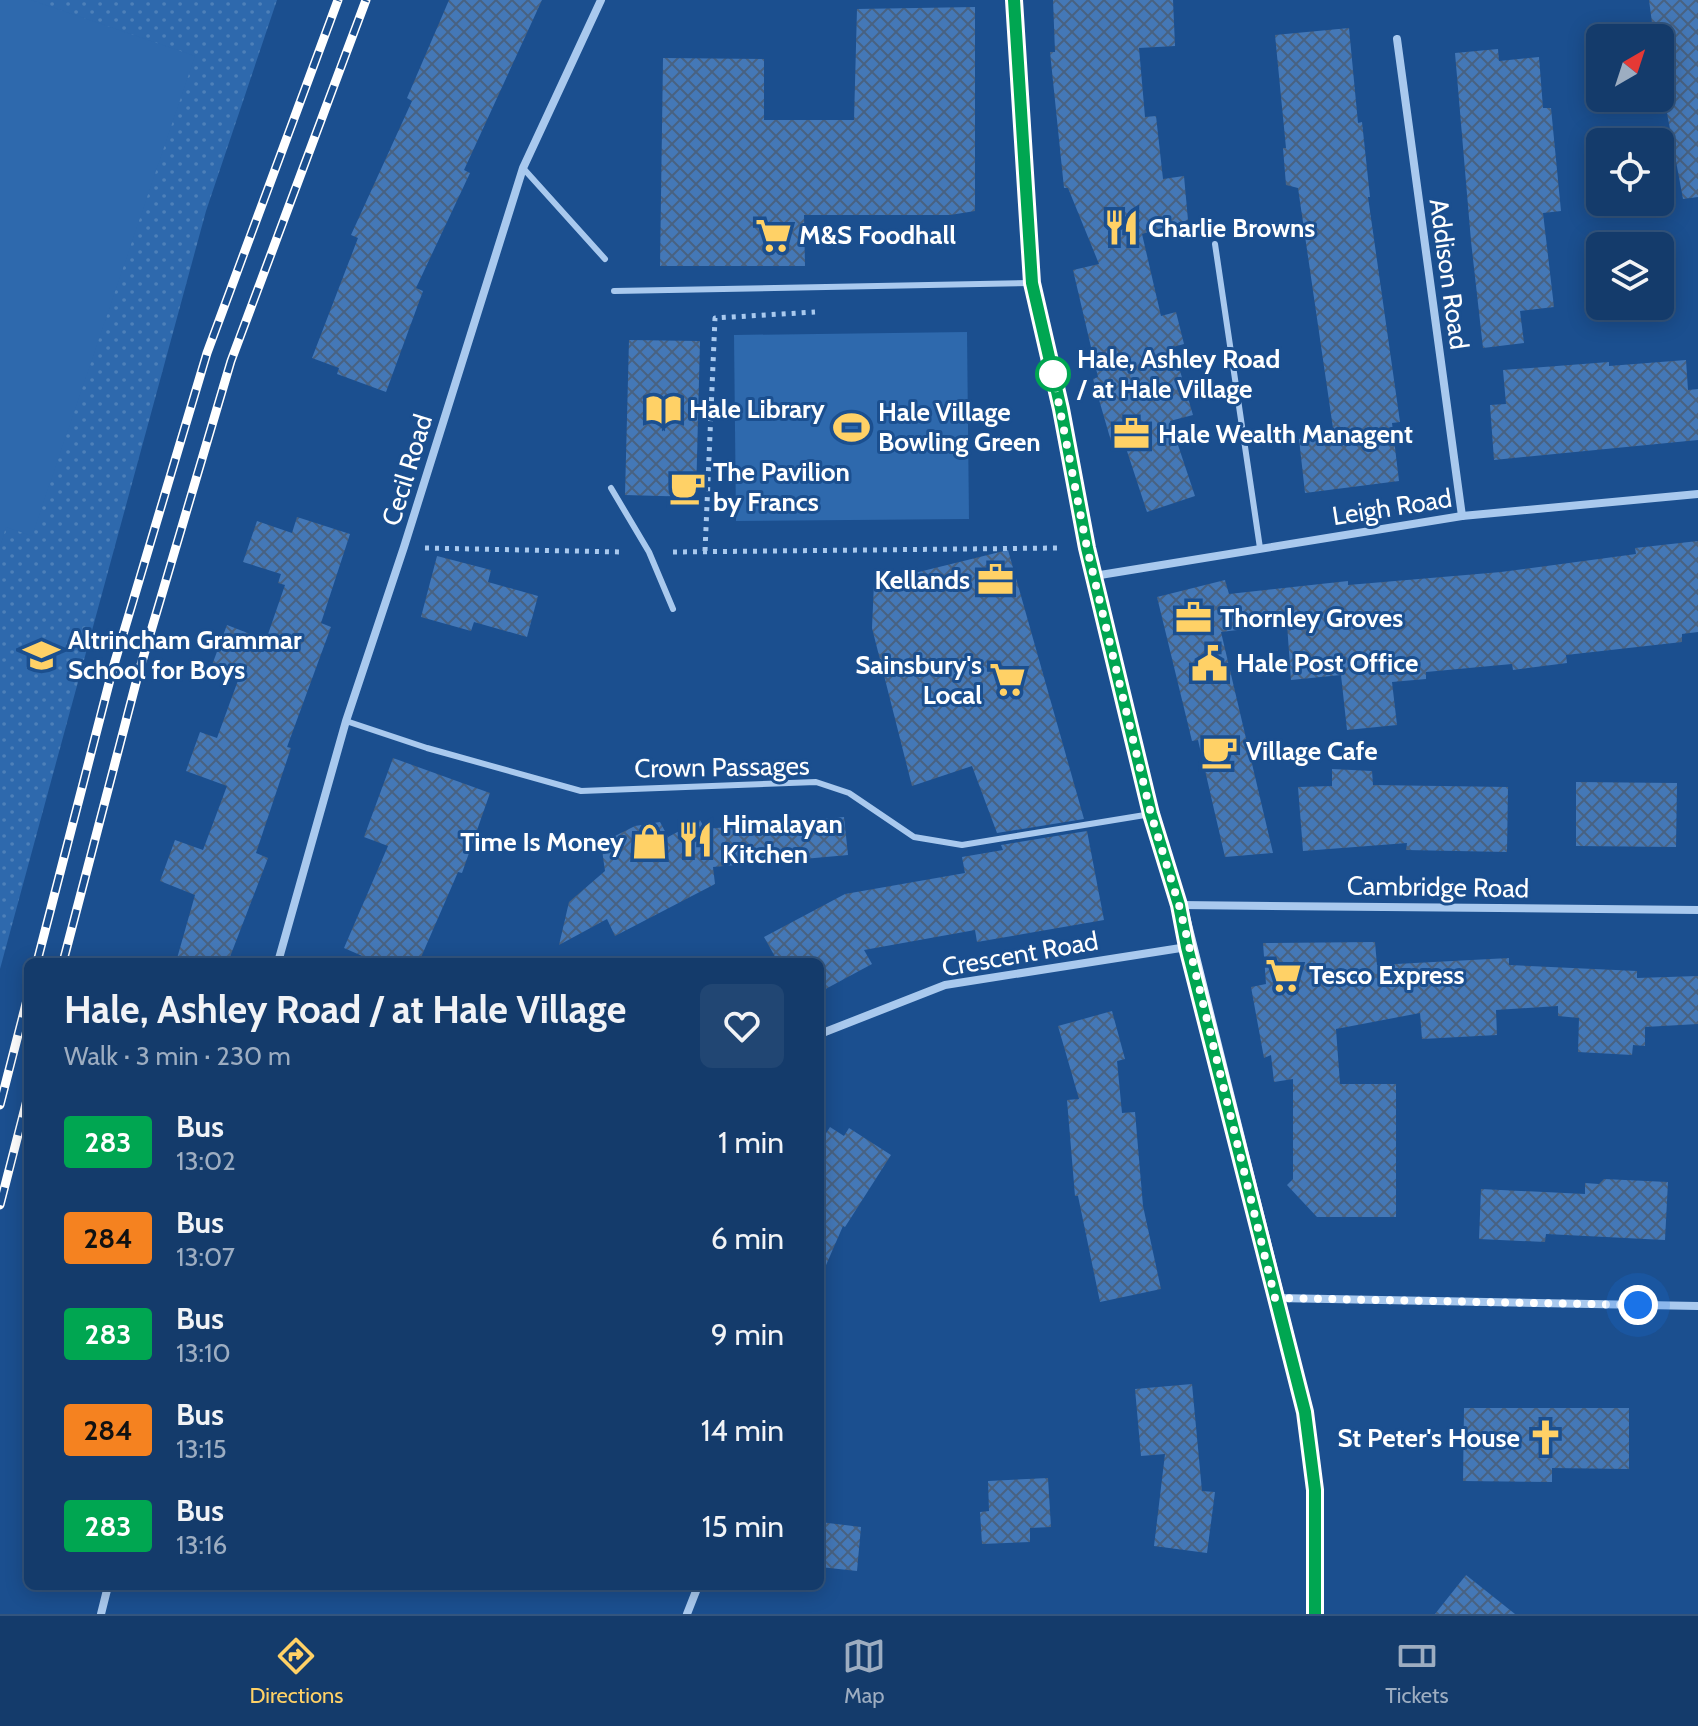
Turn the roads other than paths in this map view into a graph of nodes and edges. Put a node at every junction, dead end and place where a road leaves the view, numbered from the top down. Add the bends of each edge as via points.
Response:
1 (601, 0) edge
2 (1014, 0) edge
3 (1397, 39) dead end
4 (523, 168) junction
5 (1215, 244) dead end
6 (605, 259) dead end
7 (1032, 283) junction
8 (614, 291) dead end
9 (611, 488) dead end
10 (1698, 494) edge
11 (1462, 516) junction
12 (1260, 548) junction
13 (1094, 576) junction
14 (673, 609) dead end
15 (346, 721) junction
16 (1151, 814) junction
17 (1179, 905) junction
18 (1698, 910) edge
19 (1187, 947) junction
20 (279, 958) edge
21 (824, 1034) edge
22 (1275, 1298) junction
23 (1698, 1306) edge
24 (107, 1590) edge
25 (696, 1590) edge
26 (101, 1614) edge
27 (687, 1614) edge
28 (1315, 1614) edge

1 - 4 street, Cecil Road
2 - 7 main road
3 - 11 street, Addison Road
4 - 6 lane
4 - 15 street, Cecil Road
5 - 12 lane
7 - 8 lane
7 - 13 main road
9 - 14 lane via 649,552
10 - 11 street, Leigh Road
11 - 12 street, Leigh Road
12 - 13 street, Leigh Road
13 - 16 main road
15 - 16 lane, Crown Passages via 581,791 816,782 849,793 914,837 962,845
15 - 20 street, Cecil Road
16 - 17 main road
17 - 18 street, Cambridge Road
17 - 19 main road
19 - 21 street, Crescent Road via 945,985
19 - 22 main road
22 - 23 street
22 - 28 main road via 1305,1412 1313,1472
24 - 26 street
25 - 27 street

